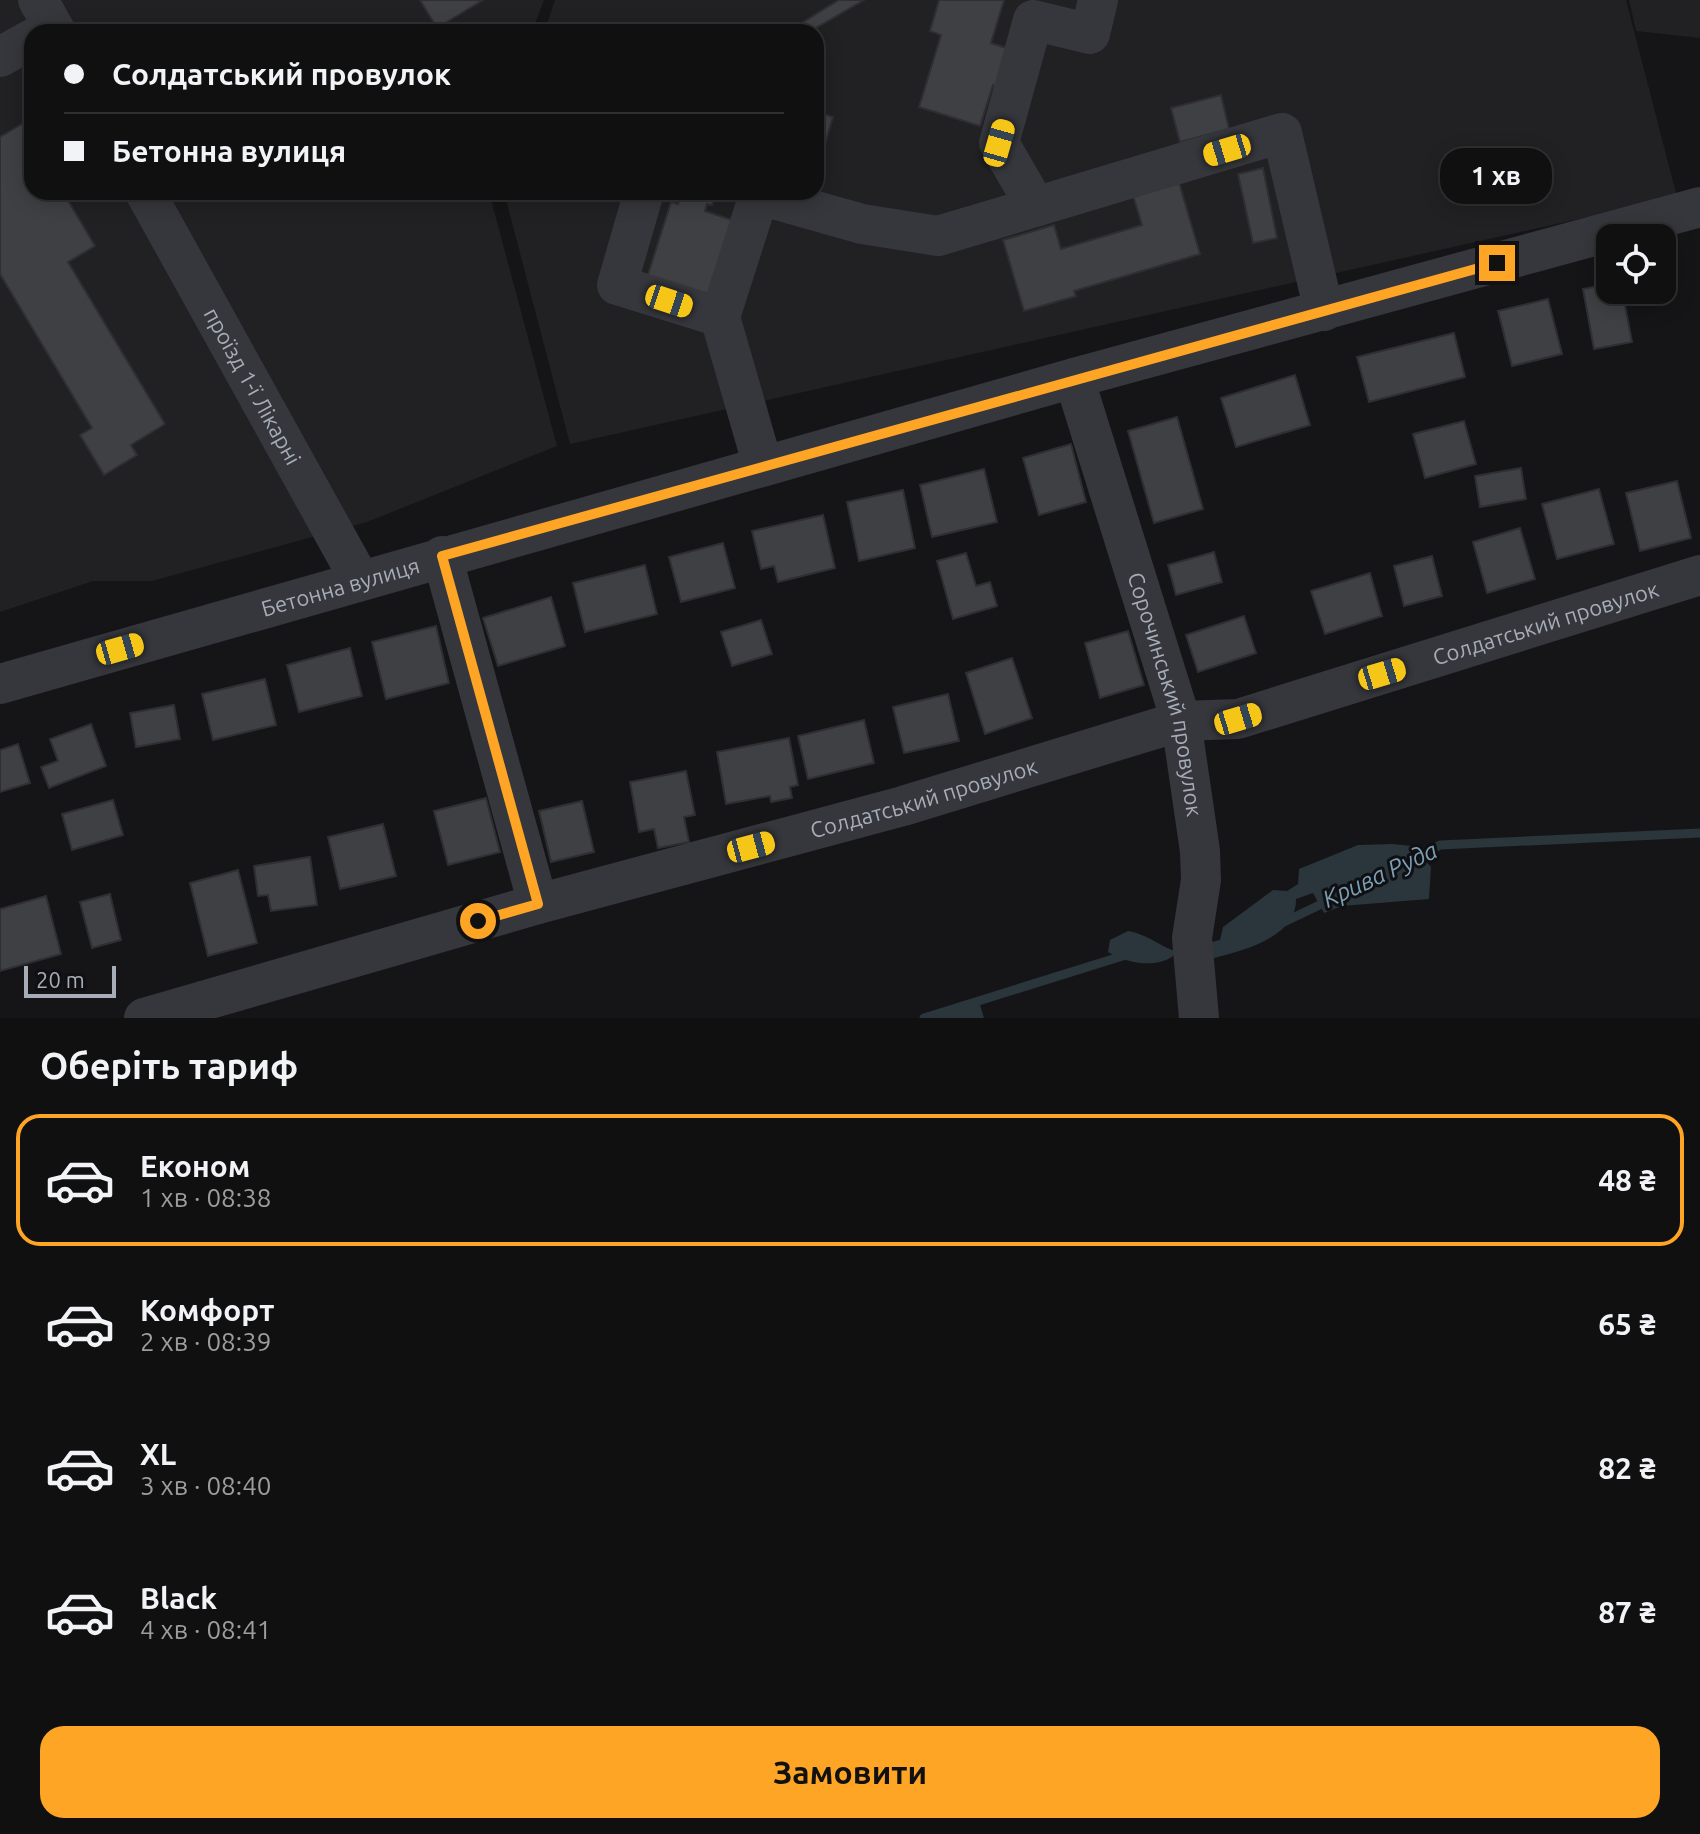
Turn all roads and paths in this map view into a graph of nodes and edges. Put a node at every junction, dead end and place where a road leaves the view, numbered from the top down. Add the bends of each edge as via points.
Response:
1 (1098, 0) edge
2 (24, 40) edge
3 (0, 57) edge
4 (149, 200) edge
5 (642, 200) edge
6 (757, 200) edge
7 (777, 200) edge
8 (1036, 207) junction
9 (1700, 207) edge
10 (1324, 311) junction
11 (720, 317) junction
12 (1074, 378) junction
13 (763, 466) junction
14 (442, 556) junction
15 (1700, 575) edge
16 (360, 580) junction
17 (0, 684) edge
18 (1181, 721) junction
19 (538, 904) junction
20 (144, 1018) edge
21 (1199, 1018) edge

1 - 8 street via 1090,34 1033,20 999,143
2 - 3 street
4 - 16 street, проїзд 1-ї Лікарні
5 - 11 street via 617,285
6 - 11 street
7 - 8 street via 862,224 938,236
8 - 10 street via 1282,133
9 - 10 street, Бетонна вулиця
10 - 12 street, Бетонна вулиця
11 - 13 street
12 - 13 street, Бетонна вулиця
12 - 18 street, Сорочинський провулок
13 - 14 street, Бетонна вулиця
14 - 16 street, Бетонна вулиця
14 - 19 street
15 - 18 street, Солдатський провулок via 1238,719
16 - 17 street, Бетонна вулиця
18 - 19 street, Солдатський провулок via 903,806
18 - 21 street, Сорочинський провулок via 1200,851 1192,938
19 - 20 street, Солдатський провулок

